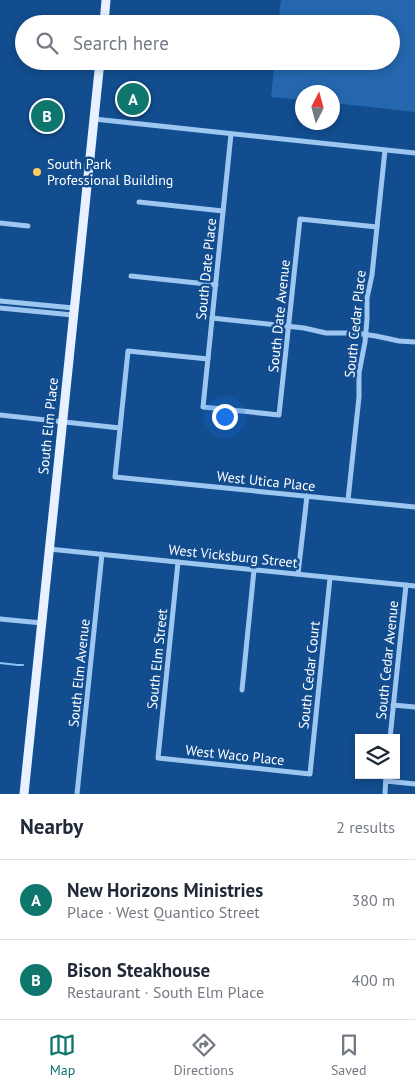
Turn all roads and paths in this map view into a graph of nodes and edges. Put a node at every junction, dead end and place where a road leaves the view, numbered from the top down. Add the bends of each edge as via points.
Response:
1 (106, 0) edge
2 (105, 15) edge
3 (99, 70) edge
4 (94, 119) junction
5 (231, 134) junction
6 (385, 150) junction
7 (415, 153) edge
8 (139, 202) dead end
9 (223, 211) junction
10 (0, 223) edge
11 (28, 226) dead end
12 (377, 227) junction
13 (131, 276) dead end
14 (216, 285) junction
15 (0, 300) edge
16 (0, 308) edge
17 (74, 312) junction
18 (212, 318) junction
19 (289, 326) junction
20 (366, 335) junction
21 (415, 342) edge
22 (208, 359) junction
23 (203, 407) joint
24 (0, 414) edge
25 (62, 421) junction
26 (120, 428) junction
27 (306, 496) junction
28 (348, 500) junction
29 (415, 507) edge
30 (49, 548) junction
31 (102, 554) junction
32 (178, 562) junction
33 (254, 570) junction
34 (298, 574) junction
35 (330, 578) junction
36 (406, 586) junction
37 (415, 586) edge
38 (0, 619) edge
39 (42, 624) junction
40 (242, 690) dead end
41 (394, 705) junction
42 (415, 708) edge
43 (390, 734) edge
44 (158, 758) joint
45 (310, 774) joint
46 (386, 779) edge
47 (391, 779) edge
48 (415, 784) edge
49 (24, 794) edge
50 (78, 794) edge
51 (384, 794) edge

1 - 2 main road
3 - 4 main road, South Elm Place
4 - 5 street
4 - 17 main road, South Elm Place
5 - 6 street
5 - 9 street, South Date Place
6 - 7 street
6 - 12 street, South Cedar Place
8 - 9 street
9 - 14 street, South Date Place
10 - 11 street
12 - 19 street, South Date Avenue via 300,219
12 - 20 street, South Cedar Place via 367,298
13 - 14 street
14 - 18 street, South Date Place
15 - 17 street
16 - 17 street
17 - 25 main road, South Elm Place
18 - 19 street
18 - 22 street, South Date Place
19 - 20 street via 333,334
19 - 23 street, South Date Avenue via 279,415
20 - 21 street
20 - 28 street, South Cedar Place via 359,373
22 - 23 street, South Date Place
22 - 26 street via 128,351
24 - 25 street
25 - 26 street
25 - 30 main road, South Elm Place
26 - 27 street, West Utica Place via 115,477
27 - 28 street, West Utica Place
27 - 34 street
28 - 29 street, West Utica Place
30 - 31 street, West Vicksburg Street
30 - 39 main road, South Elm Place
31 - 32 street, West Vicksburg Street
31 - 50 street, South Elm Avenue
32 - 33 street, West Vicksburg Street
32 - 44 street, South Elm Street
33 - 34 street, West Vicksburg Street
33 - 40 street
34 - 35 street, West Vicksburg Street
35 - 36 street, West Vicksburg Street
35 - 45 street, South Cedar Court
36 - 37 street, West Vicksburg Street
36 - 41 street, South Cedar Avenue
38 - 39 street
39 - 49 main road, South Elm Place
41 - 42 street
41 - 43 street, South Cedar Avenue
44 - 45 street, West Waco Place
46 - 51 street
47 - 48 street

